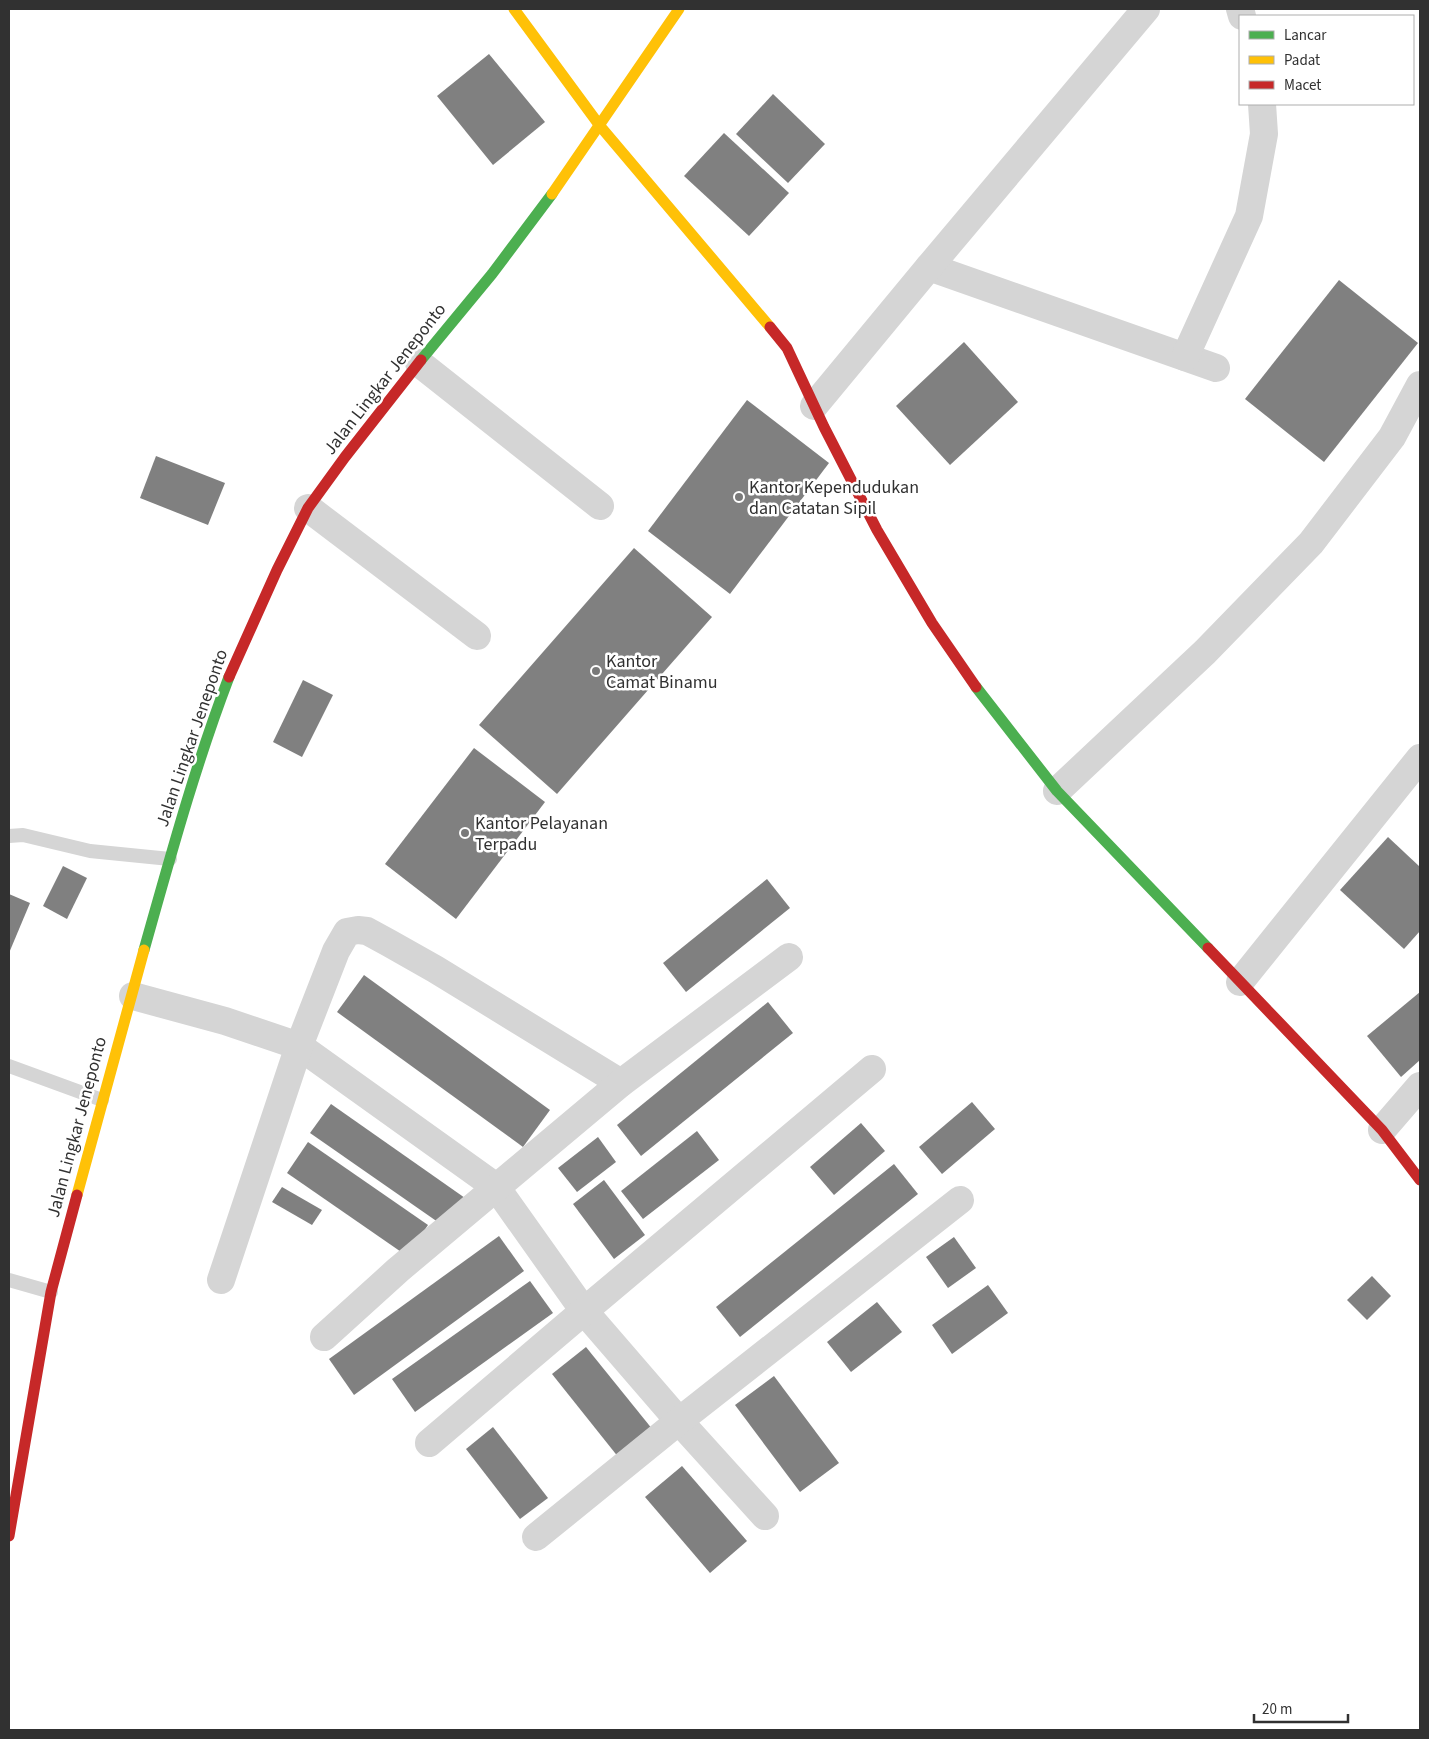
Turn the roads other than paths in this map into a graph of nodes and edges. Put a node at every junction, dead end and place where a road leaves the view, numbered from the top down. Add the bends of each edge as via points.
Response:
1 (514, 9) edge
2 (679, 9) edge
3 (1146, 9) edge
4 (1262, 105) edge
5 (600, 126) junction
6 (929, 267) junction
7 (1185, 357) junction
8 (419, 362) junction
9 (1216, 368) dead end
10 (1420, 385) edge
11 (814, 406) junction
12 (600, 506) dead end
13 (308, 508) junction
14 (477, 636) dead end
15 (1420, 758) edge
16 (1057, 791) junction
17 (9, 836) edge
18 (170, 859) junction
19 (789, 957) dead end
20 (1240, 982) junction
21 (132, 996) junction
22 (298, 1046) junction
23 (9, 1066) edge
24 (872, 1070) dead end
25 (621, 1083) junction
26 (1420, 1086) edge
27 (102, 1100) junction
28 (1382, 1130) junction
29 (1420, 1180) edge
30 (496, 1187) junction
31 (960, 1200) dead end
32 (9, 1280) edge
33 (221, 1280) dead end
34 (50, 1292) junction
35 (584, 1311) junction
36 (324, 1338) dead end
37 (679, 1420) junction
38 (429, 1443) dead end
39 (765, 1516) dead end
40 (9, 1536) edge
41 (536, 1537) dead end

1 - 5 main road
2 - 5 main road, Jalan Lingkar Jeneponto
3 - 6 street
4 - 7 street via 1264,134 1250,216
5 - 8 main road, Jalan Lingkar Jeneponto via 509,251
5 - 11 main road via 787,348
6 - 7 street
6 - 11 street
7 - 9 street
8 - 12 street
8 - 13 main road, Jalan Lingkar Jeneponto
10 - 16 street via 1392,437 1311,543 1205,652
11 - 16 main road via 877,530 932,623 981,694
13 - 14 street
13 - 18 main road, Jalan Lingkar Jeneponto via 234,663
15 - 20 street
16 - 20 main road
17 - 18 lane via 23,835 90,851
18 - 21 main road, Jalan Lingkar Jeneponto
19 - 25 street
20 - 28 main road
21 - 22 street via 226,1021
21 - 27 main road, Jalan Lingkar Jeneponto
22 - 25 street via 336,951 347,932 367,931
22 - 30 street
22 - 33 street
23 - 27 lane
24 - 35 street
25 - 30 street
26 - 28 street
27 - 34 main road, Jalan Lingkar Jeneponto
28 - 29 main road
30 - 35 street
30 - 36 street
31 - 37 street
32 - 34 lane
34 - 40 main road, Jalan Lingkar Jeneponto
35 - 37 street
35 - 38 street
37 - 39 street
37 - 41 street

